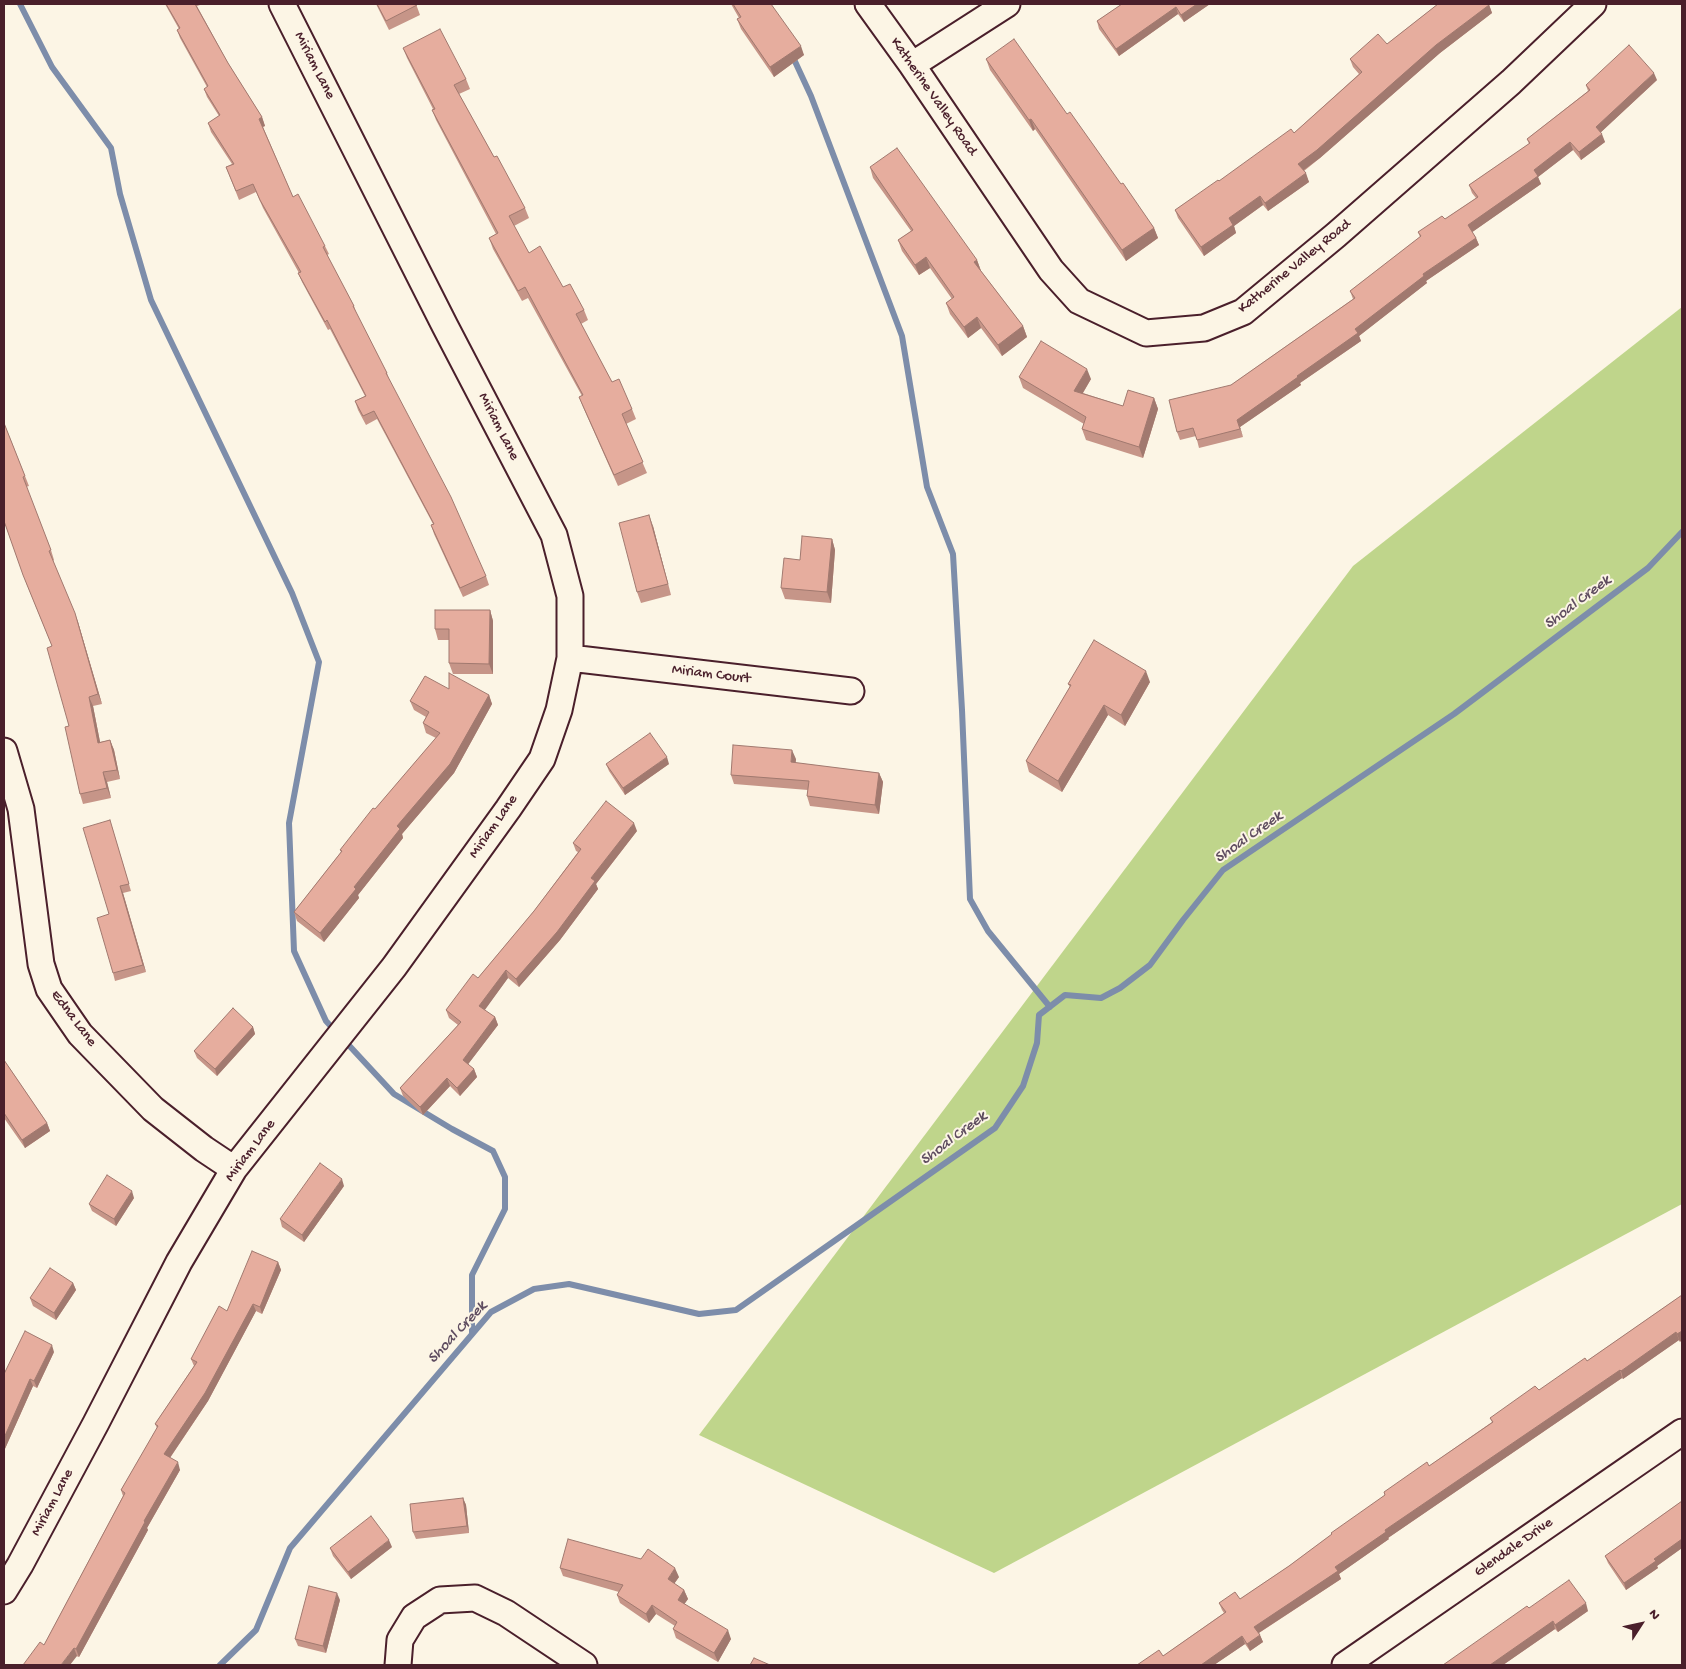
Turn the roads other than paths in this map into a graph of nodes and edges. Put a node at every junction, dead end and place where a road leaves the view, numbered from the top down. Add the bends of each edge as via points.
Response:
1 (282, 4) edge
2 (868, 4) edge
3 (1007, 4) edge
4 (1593, 4) edge
5 (912, 65) junction
6 (570, 658) junction
7 (851, 691) dead end
8 (4, 751) edge
9 (234, 1169) junction
10 (1682, 1432) edge
11 (4, 1591) edge
12 (398, 1665) edge
13 (584, 1665) edge
14 (1345, 1665) edge

1 - 6 street, Miriam Lane via 554,536 570,596
2 - 5 street, Katherine Valley Road
3 - 5 street
4 - 5 street, Katherine Valley Road via 1511,82 1243,312 1204,328 1146,333 1079,301 1052,270
6 - 7 street, Miriam Court
6 - 9 street, Miriam Lane via 559,710 542,759 394,967
8 - 9 street, Edna Lane via 21,809 41,964 49,989 80,1034 153,1110
9 - 11 street, Miriam Lane via 180,1262
10 - 14 street, Glendale Drive
12 - 13 street via 400,1640 414,1617 440,1600 475,1598 506,1613

